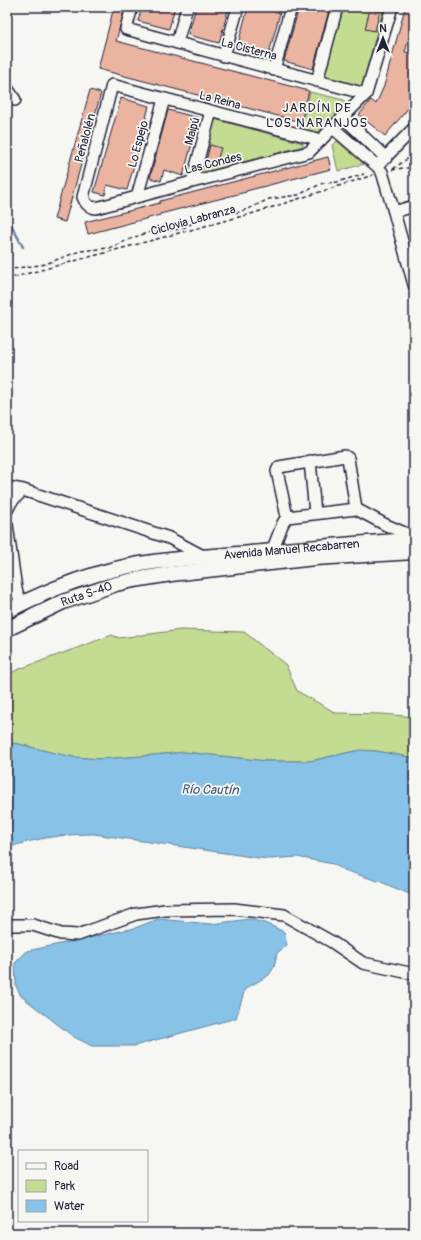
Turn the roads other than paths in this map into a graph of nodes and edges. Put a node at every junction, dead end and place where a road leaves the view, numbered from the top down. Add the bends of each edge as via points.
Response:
1 (132, 7) edge
2 (187, 7) edge
3 (238, 7) edge
4 (291, 7) edge
5 (337, 7) edge
6 (392, 7) edge
7 (177, 43) junction
8 (224, 56) junction
9 (274, 70) junction
10 (317, 81) junction
11 (112, 85) joint
12 (7, 88) edge
13 (366, 94) junction
14 (164, 99) junction
15 (15, 100) dead end
16 (211, 111) junction
17 (344, 118) junction
18 (333, 128) junction
19 (414, 128) edge
20 (321, 140) junction
21 (386, 158) junction
22 (379, 169) junction
23 (192, 182) junction
24 (83, 197) joint
25 (137, 197) junction
26 (414, 206) edge
27 (394, 212) junction
28 (414, 285) edge
29 (310, 461) junction
30 (7, 487) edge
31 (23, 490) junction
32 (356, 509) junction
33 (7, 510) edge
34 (315, 513) junction
35 (287, 517) junction
36 (7, 525) edge
37 (169, 538) junction
38 (414, 539) edge
39 (272, 551) junction
40 (414, 552) edge
41 (205, 557) junction
42 (170, 560) junction
43 (10, 564) edge
44 (171, 574) joint
45 (21, 604) junction
46 (7, 611) edge
47 (29, 618) junction
48 (7, 628) edge
49 (7, 925) edge
50 (414, 974) edge

1 - 7 street, La Cisterna via 126,29
2 - 7 street
3 - 8 street
4 - 9 street
5 - 10 street
6 - 13 street
7 - 8 street, La Cisterna
8 - 9 street, La Cisterna
9 - 10 street, La Cisterna
10 - 13 street, La Cisterna
11 - 14 street, La Reina
11 - 24 street, Peñalolén
12 - 15 street
13 - 17 street, Las Condes
14 - 16 street, La Reina
14 - 25 street, Lo Espejo
16 - 20 street, La Reina
16 - 23 street, Maipú
17 - 18 street, Las Condes
17 - 21 street
18 - 20 street, Las Condes
18 - 22 street
19 - 21 street
20 - 23 street, Las Condes via 309,152
21 - 22 street
22 - 27 street
23 - 25 street, Las Condes
24 - 25 street, Las Condes via 90,208
26 - 27 street
27 - 28 street
29 - 32 street via 346,456 348,458
29 - 34 street
29 - 35 street via 279,467 277,471
30 - 31 street
31 - 33 street
31 - 37 street
32 - 34 street
32 - 38 street
34 - 35 street
35 - 39 street
36 - 43 street
37 - 41 street
37 - 42 street via 173,550
38 - 39 main road, Avenida Manuel Recabarren
39 - 41 main road, Avenida Manuel Recabarren
40 - 44 main road, Avenida Manuel Recabarren via 315,558
41 - 42 main road, Avenida Manuel Recabarren
42 - 45 main road, Ruta S-40 via 98,574 59,587
43 - 45 street
44 - 47 main road, Ruta S-40 via 116,584 63,602
45 - 46 main road, Ruta S-40
45 - 47 main road
47 - 48 main road, Ruta S-40
49 - 50 street via 33,925 61,934 78,935 136,914 165,910 234,910 284,915 363,963

